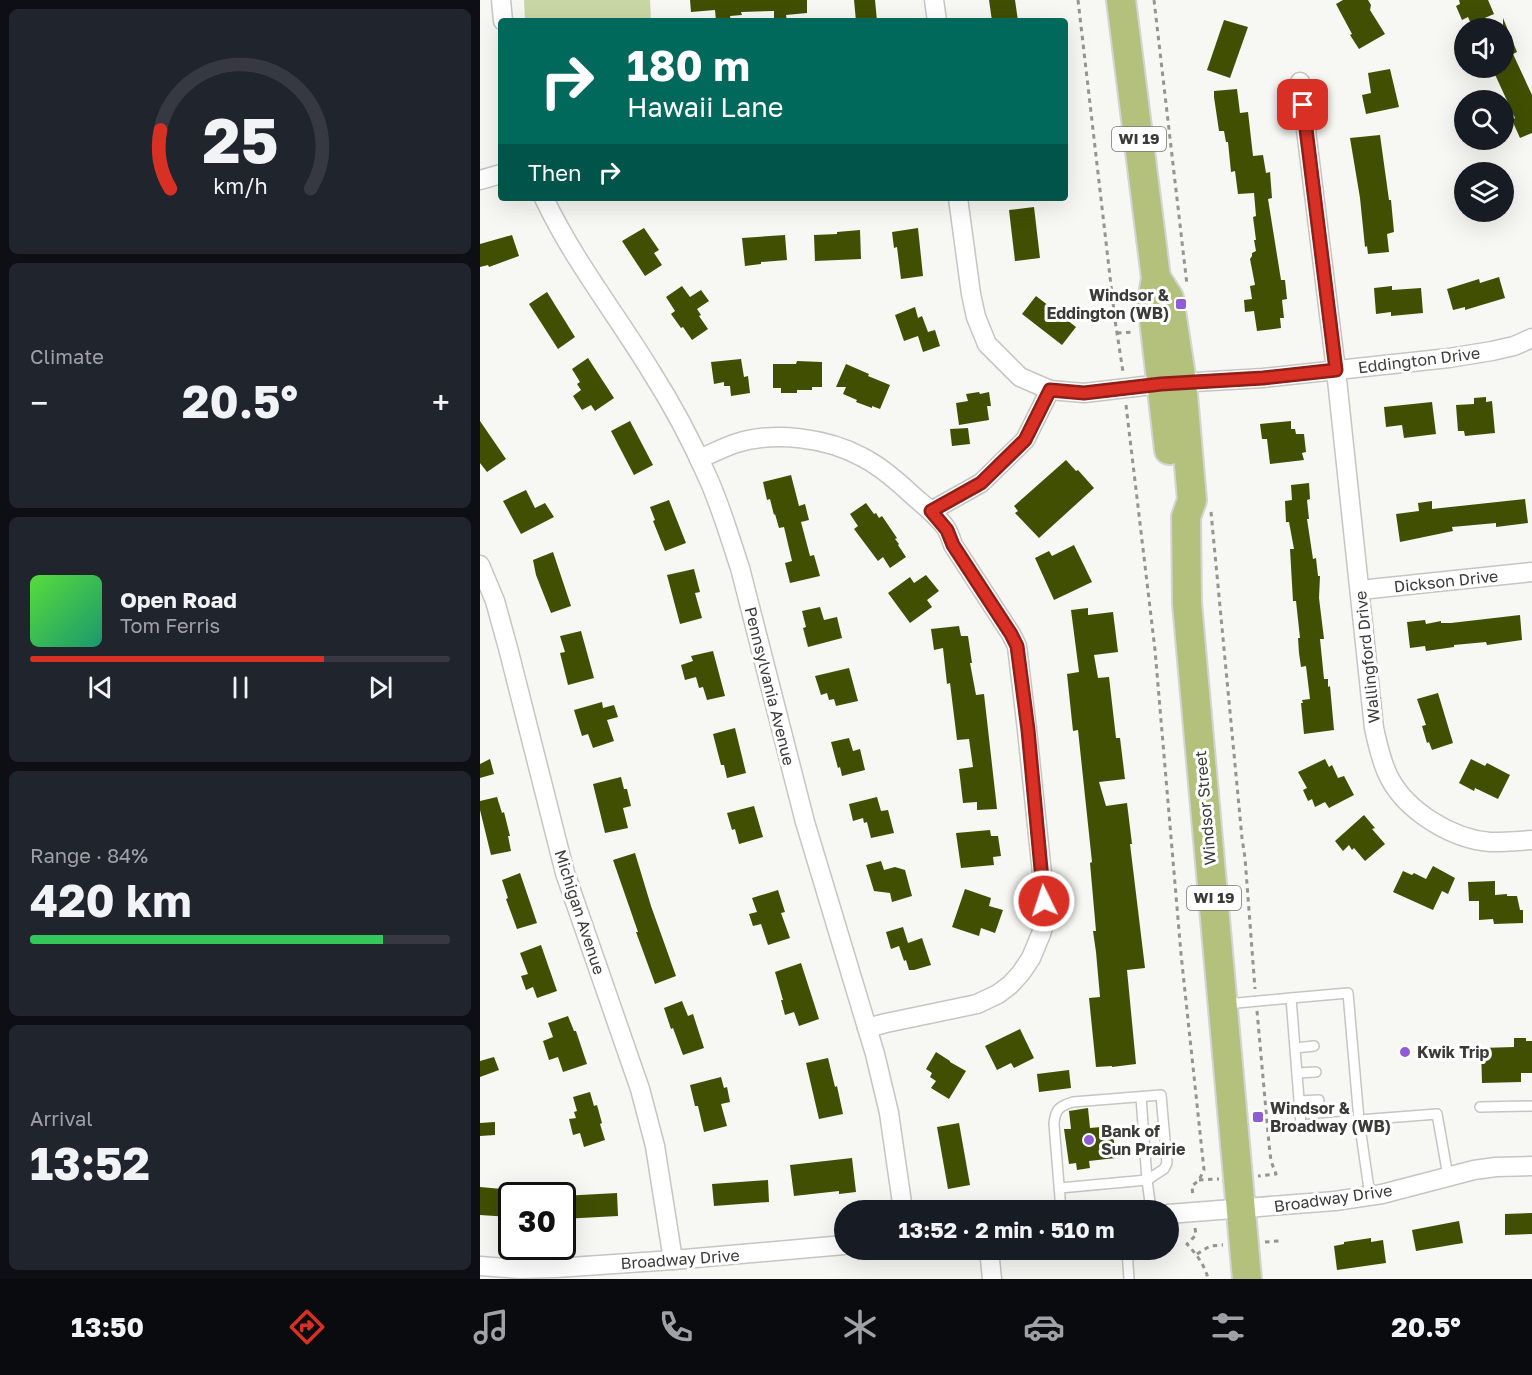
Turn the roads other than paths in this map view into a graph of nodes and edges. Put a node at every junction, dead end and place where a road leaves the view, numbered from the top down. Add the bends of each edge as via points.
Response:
1 (501, 0) edge
2 (934, 0) edge
3 (1121, 0) edge
4 (504, 18) edge
5 (937, 18) edge
6 (1300, 82) dead end
7 (498, 175) edge
8 (480, 180) edge
9 (545, 201) edge
10 (958, 201) edge
11 (1532, 338) edge
12 (1336, 370) junction
13 (1172, 384) junction
14 (1050, 390) junction
15 (699, 459) junction
16 (931, 511) junction
17 (480, 565) edge
18 (1532, 572) edge
19 (1360, 590) junction
20 (1532, 840) edge
21 (1291, 998) junction
22 (1223, 1004) junction
23 (867, 1028) junction
24 (1352, 1043) junction
25 (1342, 1044) dead end
26 (1314, 1046) dead end
27 (1295, 1048) junction
28 (1354, 1068) junction
29 (1344, 1069) dead end
30 (1316, 1072) dead end
31 (1297, 1073) junction
32 (1141, 1097) junction
33 (1357, 1097) junction
34 (1346, 1098) dead end
35 (1319, 1100) dead end
36 (1299, 1101) junction
37 (1532, 1106) edge
38 (1480, 1107) dead end
39 (1359, 1120) junction
40 (1532, 1166) edge
41 (1448, 1176) junction
42 (1147, 1180) junction
43 (1060, 1188) junction
44 (1370, 1196) junction
45 (902, 1200) edge
46 (1061, 1200) edge
47 (1150, 1200) edge
48 (1241, 1209) junction
49 (1179, 1213) edge
50 (834, 1246) edge
51 (673, 1260) junction
52 (990, 1260) edge
53 (1128, 1260) edge
54 (480, 1266) edge
55 (556, 1274) edge
56 (992, 1279) edge
57 (1129, 1279) edge
58 (1247, 1279) edge

1 - 4 street
2 - 5 street
3 - 13 main road, Windsor Street / WI 19 via 1156,278 1169,298
6 - 12 street, Wallingford Drive
7 - 8 street
9 - 15 street, Pennsylvania Avenue via 557,226 653,374
10 - 14 street, Eddington Drive via 971,294 987,344 1020,377
11 - 12 street, Eddington Drive via 1492,351
12 - 13 street, Eddington Drive
12 - 19 street, Wallingford Drive
13 - 14 street, Eddington Drive via 1084,393
13 - 22 main road, Windsor Street / WI 19 via 1192,500 1198,511 1187,603
14 - 16 street via 1025,440 981,483
15 - 16 street via 736,443 802,438 862,457 888,473
15 - 23 street, Pennsylvania Avenue via 740,568 804,822
16 - 23 street via 947,530 1017,646 1045,920 1031,958 998,994 977,1004
17 - 51 street, Michigan Avenue via 508,648 565,873 640,1089 655,1146
18 - 19 street, Dickson Drive
19 - 20 street, Wallingford Drive via 1374,728 1388,777 1417,811 1444,829 1489,842
21 - 22 lane
21 - 24 lane via 1348,993
21 - 27 lane
22 - 48 main road, Windsor Street / WI 19
23 - 45 street, Pennsylvania Avenue via 889,1113
24 - 25 lane
24 - 28 lane
26 - 27 lane
27 - 31 lane
28 - 29 lane
28 - 33 lane
30 - 31 lane
31 - 36 lane
32 - 42 lane
32 - 42 lane via 1161,1095 1167,1163
32 - 43 lane via 1073,1102 1058,1110 1054,1125
33 - 34 lane
33 - 39 lane
35 - 36 lane
36 - 39 lane via 1301,1125
37 - 38 lane
39 - 41 lane via 1437,1114
39 - 44 lane
40 - 41 street, Broadway Drive
41 - 44 street, Broadway Drive
42 - 43 lane
42 - 47 lane
43 - 46 lane
44 - 48 street, Broadway Drive
48 - 49 street, Broadway Drive
48 - 58 main road, Windsor Street / WI 19
50 - 51 street, Broadway Drive
51 - 55 street, Broadway Drive
52 - 56 street
53 - 57 lane
54 - 55 street, Broadway Drive

